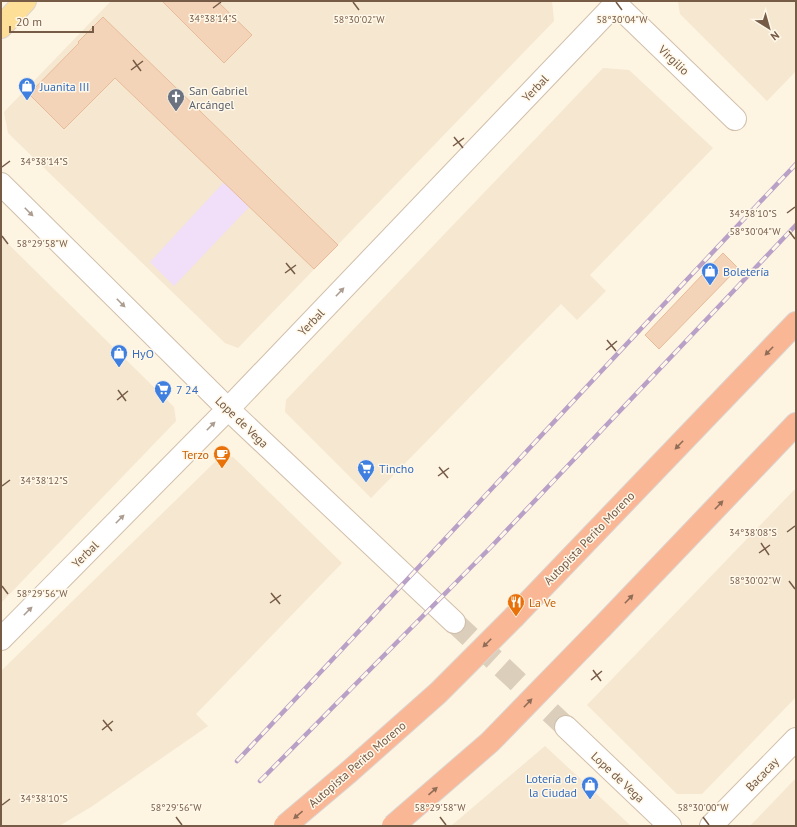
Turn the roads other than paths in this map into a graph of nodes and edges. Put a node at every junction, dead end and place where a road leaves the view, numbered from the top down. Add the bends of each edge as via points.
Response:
1 (25, 1) edge
2 (615, 2) edge
3 (1, 27) edge
4 (735, 119) dead end
5 (1, 184) edge
6 (796, 323) edge
7 (228, 409) junction
8 (796, 424) edge
9 (454, 622) tunnel mouth
10 (1, 639) edge
11 (566, 728) tunnel mouth
12 (796, 739) edge
13 (285, 826) edge
14 (393, 826) edge
15 (670, 826) edge
16 (711, 826) edge

1 - 3 main road
2 - 4 street, Virgilio
7 -> 2 street, Yerbal
5 -> 7 street, Lope de Vega
6 -> 13 highway, Autopista Perito Moreno, bridge via 438,693
7 - 9 street, Lope de Vega
10 -> 7 street, Yerbal
14 -> 8 highway, bridge via 490,742
11 - 15 street, Lope de Vega
12 - 16 street, Bacacay

